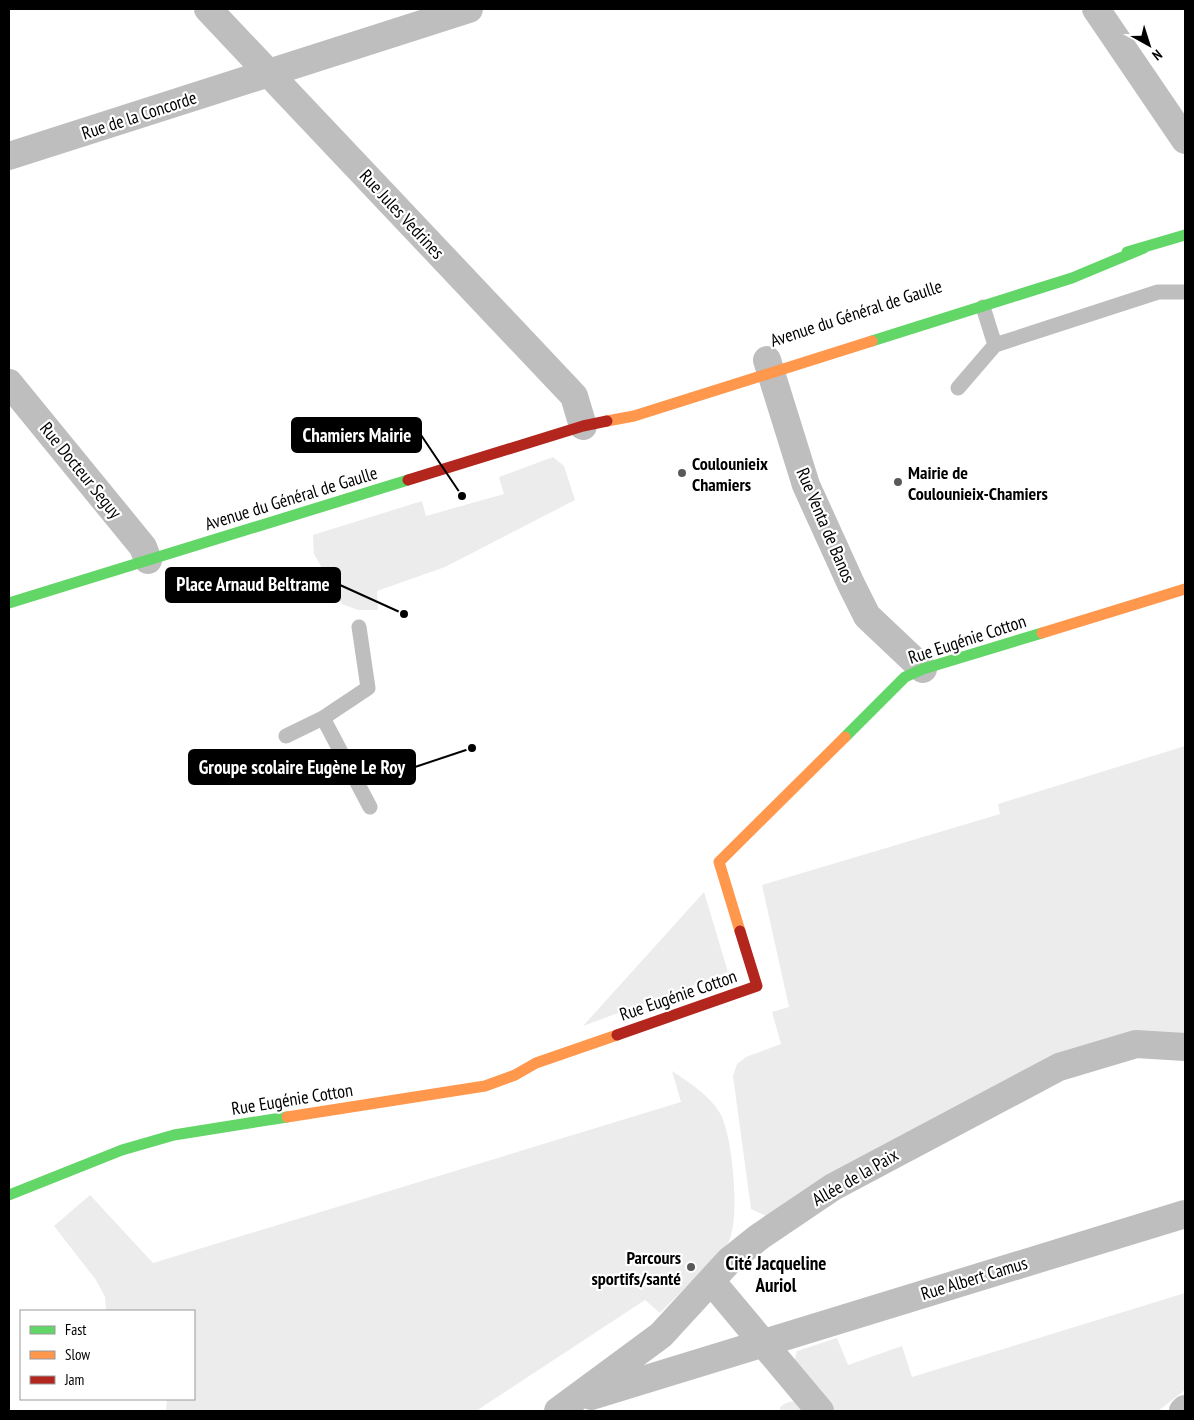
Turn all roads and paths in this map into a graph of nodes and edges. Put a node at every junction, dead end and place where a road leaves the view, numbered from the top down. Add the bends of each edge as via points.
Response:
1 (208, 9) edge
2 (469, 9) edge
3 (1096, 9) edge
4 (269, 74) junction
5 (1185, 140) edge
6 (9, 156) edge
7 (1185, 235) edge
8 (1144, 248) junction
9 (1077, 262) dead end
10 (1185, 292) edge
11 (983, 307) junction
12 (994, 345) junction
13 (768, 363) junction
14 (9, 383) edge
15 (958, 388) dead end
16 (618, 408) dead end
17 (584, 426) junction
18 (148, 560) junction
19 (1185, 589) edge
20 (9, 603) edge
21 (359, 627) dead end
22 (923, 669) junction
23 (323, 718) junction
24 (286, 736) dead end
25 (370, 806) dead end
26 (1185, 1047) edge
27 (9, 1195) edge
28 (1185, 1214) edge
29 (712, 1282) junction
30 (762, 1342) junction
31 (566, 1406) edge
32 (820, 1411) edge

1 - 4 street, Rue Jules Vedrines
2 - 4 street, Rue de la Concorde
3 - 5 street
4 - 6 street, Rue de la Concorde
4 - 17 street, Rue Jules Vedrines via 574,396
7 - 8 street, Avenue du Général de Gaulle
8 - 9 street, Avenue du Général de Gaulle
8 - 11 street, Avenue du Général de Gaulle via 1072,278
10 - 12 lane via 1158,292
11 - 12 lane
11 - 13 street, Avenue du Général de Gaulle
12 - 15 lane
13 - 17 street, Avenue du Général de Gaulle via 634,416
13 - 22 street, Rue Venta de Banos via 806,485 851,584 868,616
14 - 18 street, Rue Docteur Seguy via 144,547
16 - 17 street, Avenue du Général de Gaulle
17 - 18 street, Avenue du Général de Gaulle
18 - 20 street, Avenue du Général de Gaulle
19 - 22 street, Rue Eugénie Cotton
21 - 23 lane via 368,688
22 - 27 street, Rue Eugénie Cotton via 905,676 719,862 757,986 536,1063 485,1086 174,1135 122,1150
23 - 24 lane
23 - 25 lane
26 - 29 street, Allée de la Paix via 1136,1044 1059,1067 834,1187 759,1237 729,1262
28 - 30 street, Rue Albert Camus
29 - 30 street
29 - 31 street, Allée de la Paix via 661,1335
30 - 31 street, Allée de la Paix
30 - 32 street

